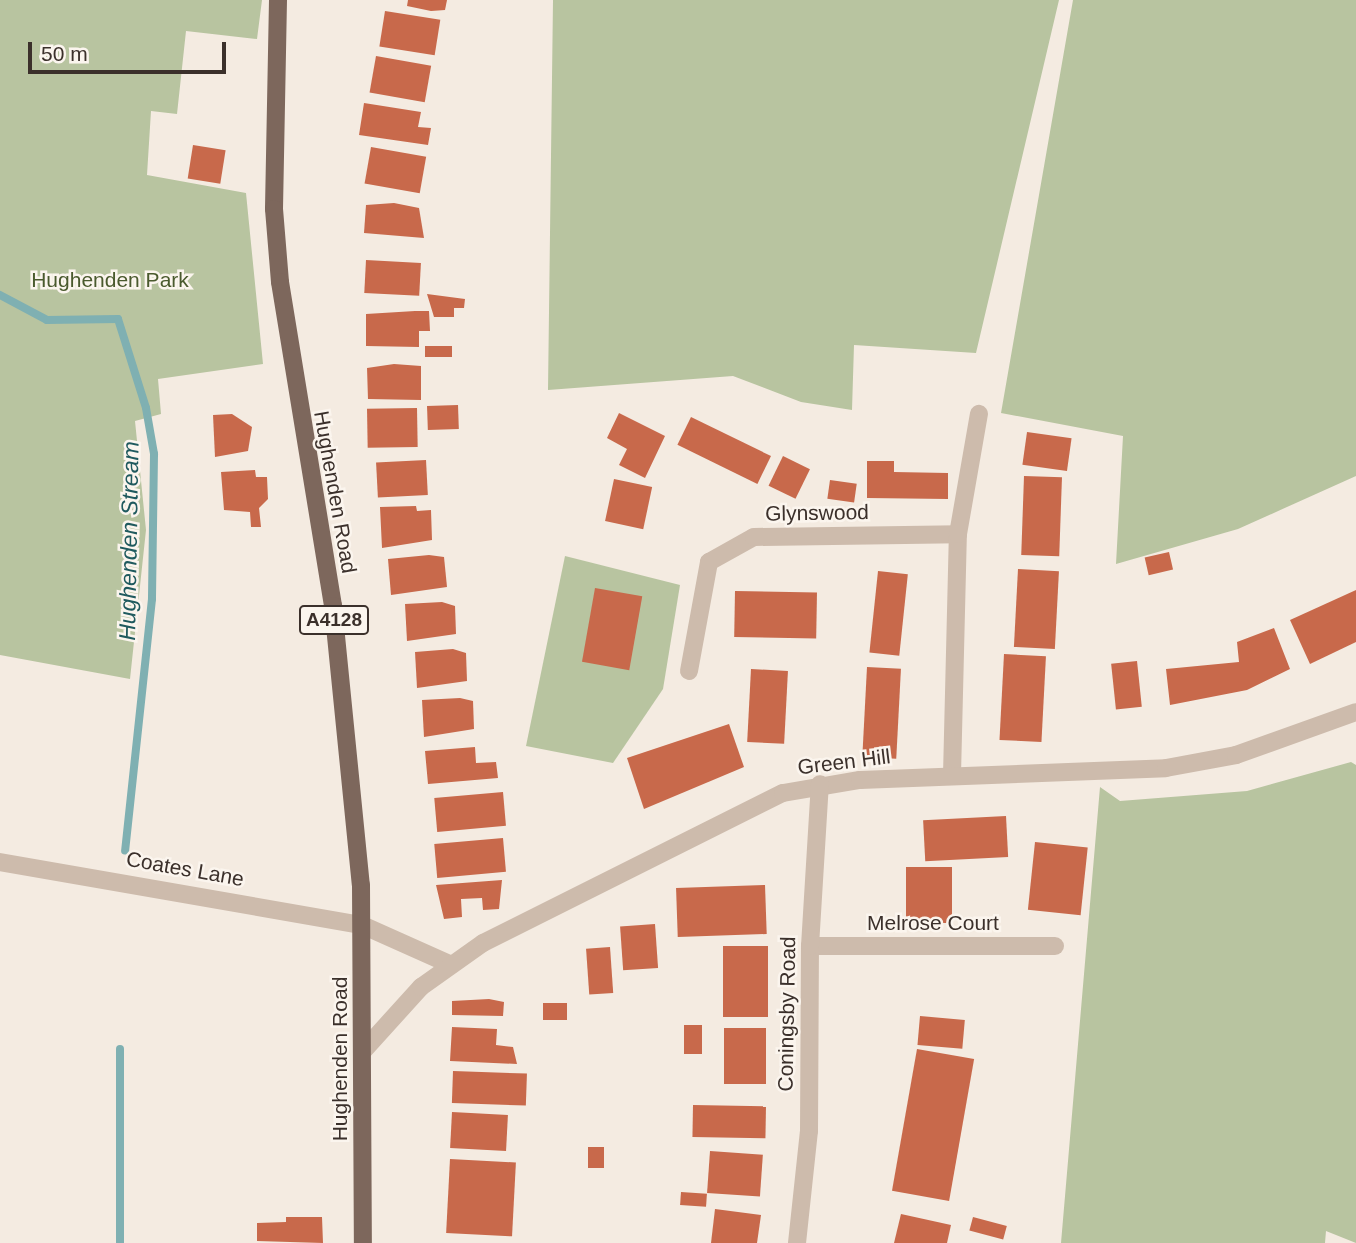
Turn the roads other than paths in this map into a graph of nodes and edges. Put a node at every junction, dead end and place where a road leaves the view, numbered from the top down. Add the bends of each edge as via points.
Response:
1 (278, 0) edge
2 (979, 414) dead end
3 (958, 534) junction
4 (689, 670) dead end
5 (1356, 712) edge
6 (952, 775) junction
7 (820, 784) junction
8 (0, 862) edge
9 (362, 925) junction
10 (810, 946) junction
11 (1055, 946) dead end
12 (449, 964) junction
13 (364, 1050) junction
14 (363, 1243) edge
15 (797, 1243) edge

1 - 9 main road, Hughenden Road / A4128 via 273,86 278,257 332,606
2 - 3 street
3 - 4 street, Glynswood via 754,537 709,562
3 - 6 street
5 - 6 street, Green Hill via 1236,755 1166,768
6 - 7 street, Green Hill
7 - 10 street, Coningsby Road
7 - 12 street, Green Hill via 783,793 629,866
8 - 9 street, Coates Lane
9 - 12 street, Coates Lane
9 - 13 main road, Hughenden Road / A4128
10 - 11 street, Melrose Court
10 - 15 street, Coningsby Road via 809,1131
12 - 13 street, Green Hill
13 - 14 main road, Hughenden Road / A4128

